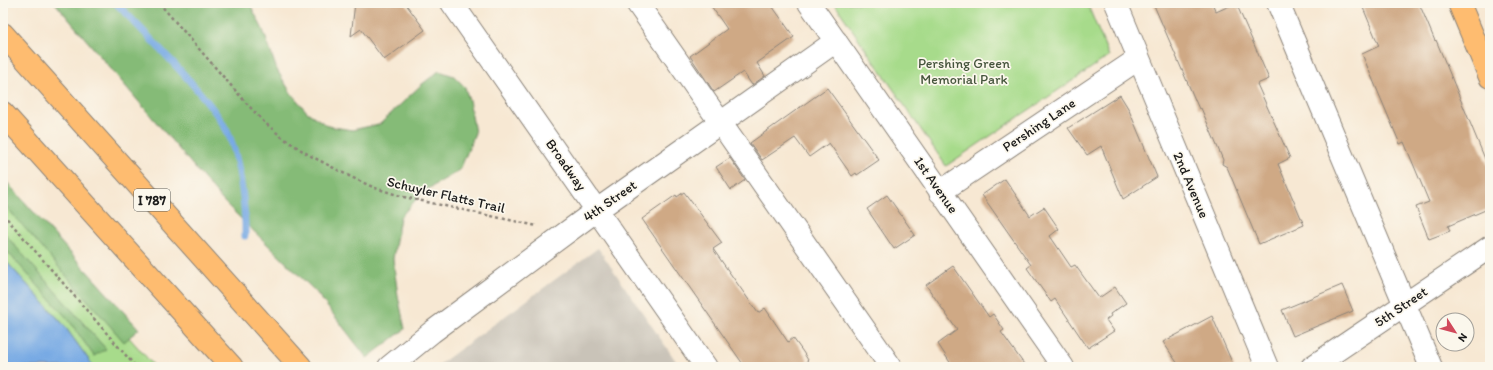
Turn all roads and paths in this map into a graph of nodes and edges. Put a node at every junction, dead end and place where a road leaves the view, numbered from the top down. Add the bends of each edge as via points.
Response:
1 (159, 3) edge
2 (452, 3) edge
3 (637, 3) edge
4 (809, 3) edge
5 (1116, 3) edge
6 (1278, 3) edge
7 (1459, 3) edge
8 (3, 34) edge
9 (836, 42) junction
10 (1138, 59) junction
11 (1490, 78) edge
12 (3, 112) edge
13 (720, 123) junction
14 (940, 192) junction
15 (597, 210) junction
16 (3, 214) edge
17 (557, 239) junction
18 (1490, 247) edge
19 (1404, 305) junction
20 (1058, 365) edge
21 (136, 367) edge
22 (232, 367) edge
23 (301, 367) edge
24 (389, 367) edge
25 (706, 367) edge
26 (891, 367) edge
27 (1267, 367) edge
28 (1312, 367) edge
29 (1430, 367) edge

1 - 17 path, Schuyler Flatts Trail via 248,105 283,138 302,151 376,188 404,197 540,226
2 - 15 street, Broadway
3 - 13 street
4 - 9 street, 1st Avenue
5 - 10 street, 2nd Avenue
6 - 19 street
7 - 11 main road
8 - 23 main road, I 787
9 - 13 street, 4th Street
9 - 14 street, 1st Avenue
10 - 14 street, Pershing Lane
10 - 27 street, 2nd Avenue
12 - 22 main road
13 - 15 street, 4th Street
13 - 26 street
14 - 20 street, 1st Avenue
15 - 17 street, 4th Street
15 - 25 street, Broadway
16 - 21 path
17 - 24 street, 4th Street
18 - 19 street, 5th Street
19 - 28 street, 5th Street
19 - 29 street

